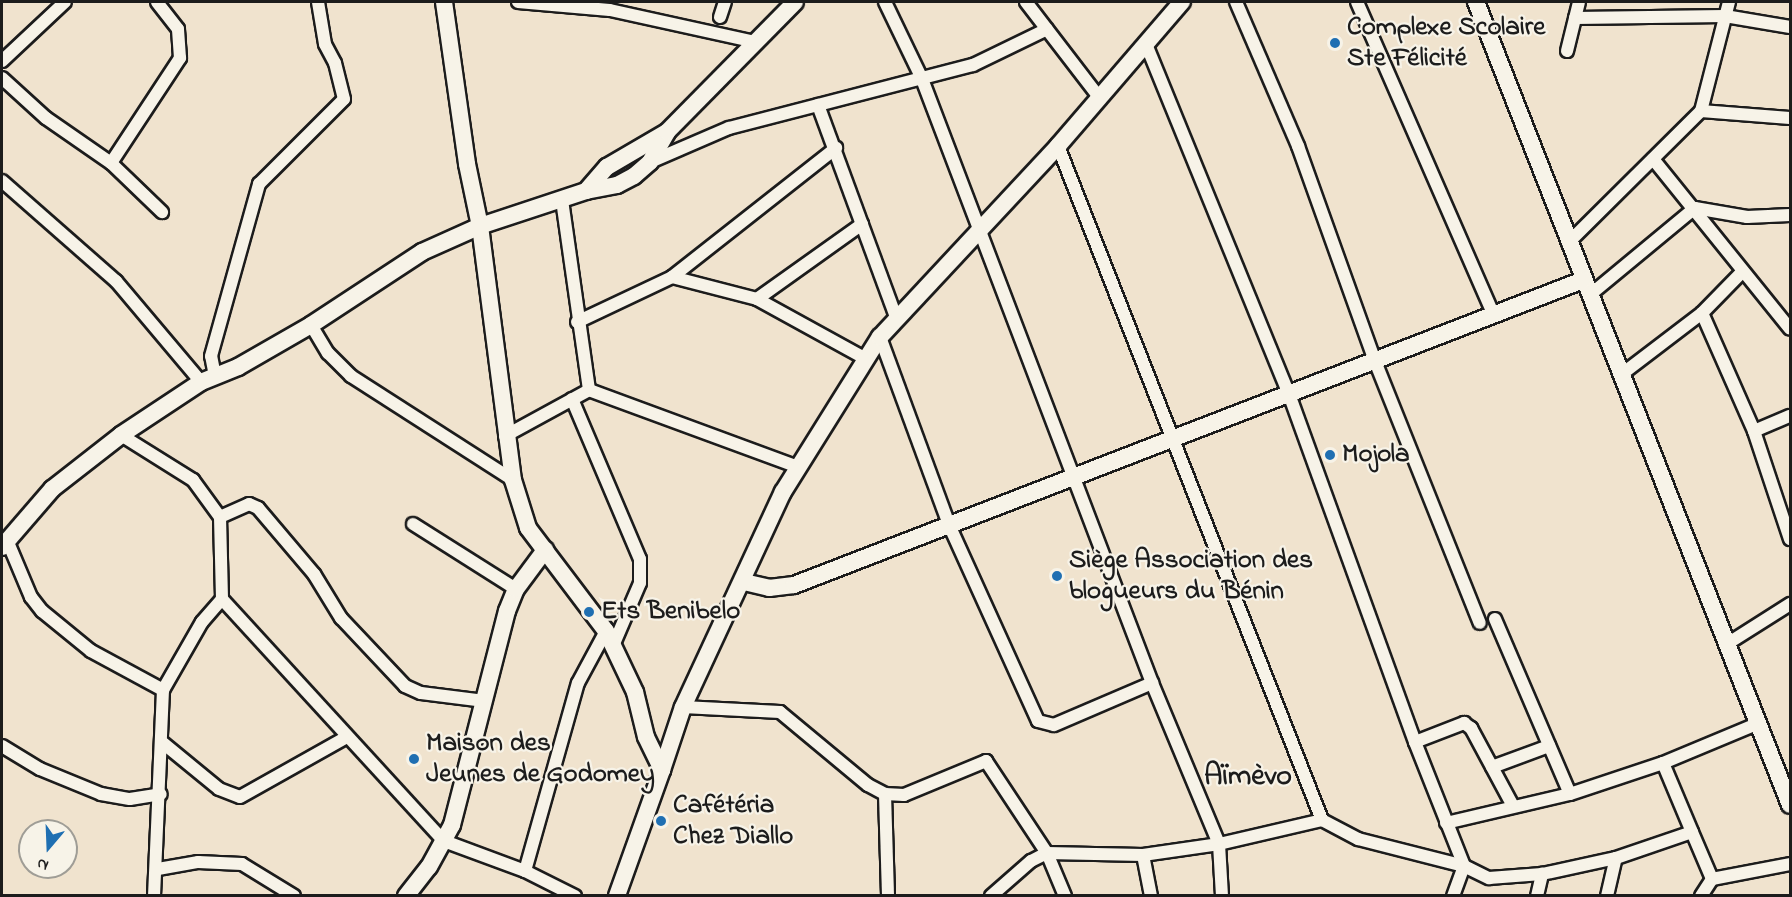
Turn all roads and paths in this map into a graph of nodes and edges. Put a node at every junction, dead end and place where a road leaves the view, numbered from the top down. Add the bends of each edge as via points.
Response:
1 (65, 2) edge
2 (157, 2) edge
3 (318, 2) edge
4 (444, 2) edge
5 (518, 2) edge
6 (725, 2) edge
7 (795, 2) edge
8 (885, 2) edge
9 (1026, 2) edge
10 (1182, 2) edge
11 (1236, 2) edge
12 (1358, 2) edge
13 (1476, 2) edge
14 (1579, 2) edge
15 (1729, 2) edge
16 (1725, 16) junction
17 (720, 17) dead end
18 (1575, 18) junction
19 (1791, 27) edge
20 (1047, 29) junction
21 (756, 42) junction
22 (1146, 44) junction
23 (1567, 51) dead end
24 (2, 61) edge
25 (2, 78) edge
26 (922, 79) junction
27 (1099, 97) junction
28 (818, 105) junction
29 (1701, 111) junction
30 (1791, 118) edge
31 (667, 132) junction
32 (1058, 146) junction
33 (836, 148) junction
34 (1653, 159) junction
35 (650, 162) junction
36 (111, 164) junction
37 (2, 181) edge
38 (586, 191) junction
39 (562, 200) junction
40 (1695, 208) junction
41 (162, 212) dead end
42 (1791, 215) edge
43 (862, 224) junction
44 (480, 226) junction
45 (978, 233) junction
46 (1568, 243) junction
47 (1742, 272) junction
48 (672, 277) junction
49 (1587, 287) junction
50 (757, 299) junction
51 (1702, 313) junction
52 (1493, 314) junction
53 (896, 317) junction
54 (577, 322) junction
55 (311, 325) junction
56 (1791, 329) edge
57 (880, 337) junction
58 (866, 359) junction
59 (1375, 361) junction
60 (1622, 374) junction
61 (208, 379) junction
62 (589, 390) junction
63 (1289, 394) junction
64 (572, 399) junction
65 (1791, 416) edge
66 (1754, 431) junction
67 (121, 435) junction
68 (505, 436) junction
69 (1173, 440) junction
70 (796, 466) junction
71 (1074, 479) junction
72 (513, 480) junction
73 (220, 518) junction
74 (413, 524) dead end
75 (950, 527) junction
76 (1791, 540) edge
77 (4, 543) edge
78 (544, 550) junction
79 (744, 582) junction
80 (516, 589) junction
81 (222, 599) junction
82 (1791, 604) edge
83 (1495, 619) dead end
84 (1480, 623) dead end
85 (609, 638) junction
86 (1727, 644) junction
87 (1152, 683) junction
88 (163, 690) junction
89 (484, 701) junction
90 (683, 707) junction
91 (1759, 723) junction
92 (346, 737) junction
93 (1415, 742) junction
94 (163, 743) junction
95 (2, 746) edge
96 (1549, 746) junction
97 (1663, 763) junction
98 (1492, 767) junction
99 (662, 770) junction
100 (161, 794) junction
101 (885, 794) junction
102 (1570, 794) junction
103 (1791, 805) edge
104 (1513, 806) junction
105 (1322, 820) junction
106 (1446, 823) junction
107 (1692, 832) junction
108 (444, 841) junction
109 (1220, 844) junction
110 (1047, 853) junction
111 (1143, 855) junction
112 (1616, 858) junction
113 (1791, 864) edge
114 (1464, 866) junction
115 (158, 869) junction
116 (525, 871) junction
117 (1542, 874) junction
118 (1712, 879) junction
119 (154, 896) edge
120 (294, 896) edge
121 (406, 896) edge
122 (575, 896) edge
123 (617, 896) edge
124 (888, 896) edge
125 (991, 896) edge
126 (1065, 896) edge
127 (1151, 896) edge
128 (1222, 896) edge
129 (1454, 896) edge
130 (1537, 896) edge
131 (1607, 896) edge
132 (1701, 896) edge

1 - 24 street
2 - 36 street via 178,29 180,58
3 - 61 street via 325,44 335,63 344,99 259,184
4 - 44 main road
5 - 21 street via 610,10
6 - 17 street
7 - 21 main road
8 - 26 street
9 - 20 street
10 - 22 main road
11 - 59 street via 1298,146
12 - 52 street
13 - 46 main road
14 - 18 street
15 - 16 street
16 - 18 street
16 - 19 street
16 - 29 street
18 - 23 street
20 - 26 street via 973,65
20 - 27 street
21 - 31 main road
22 - 27 main road
22 - 63 street
25 - 36 street via 46,118
26 - 28 street
26 - 45 street
27 - 32 main road
28 - 33 street
28 - 35 street via 729,128
29 - 30 street
29 - 34 street
31 - 35 main road
31 - 38 main road via 607,167
32 - 45 main road
32 - 69 street
33 - 43 street
33 - 48 street
34 - 40 street
34 - 46 street
35 - 38 main road via 617,185
36 - 41 street
37 - 61 street via 116,281
38 - 39 main road
39 - 44 main road
39 - 54 street
40 - 42 street via 1748,217
40 - 47 street
40 - 49 street
43 - 50 street
43 - 53 street
44 - 55 main road via 422,252
44 - 68 main road
45 - 53 main road
45 - 71 street
46 - 49 main road
47 - 51 street
47 - 56 street
48 - 50 street
48 - 54 street
49 - 52 main road
49 - 60 main road
50 - 58 street
51 - 60 street
51 - 66 street
52 - 59 main road
53 - 57 main road
54 - 62 street
55 - 61 main road
55 - 72 street via 328,354 351,376
57 - 58 main road
57 - 75 street
58 - 70 main road
59 - 63 main road
59 - 84 street
60 - 86 main road
61 - 67 main road
62 - 64 street
62 - 70 street
63 - 69 main road
63 - 93 street
64 - 68 street
64 - 85 street via 640,559 640,583
65 - 66 street
66 - 76 street
67 - 73 street via 193,480
67 - 77 main road via 52,489
68 - 72 main road
69 - 71 main road
69 - 105 street
70 - 79 main road
71 - 75 main road
71 - 87 street
72 - 78 main road via 528,528
73 - 81 street
73 - 89 street via 249,504 258,507 314,574 341,618 405,686 421,693
74 - 80 street
75 - 79 main road via 794,585 769,588
75 - 87 street via 1038,721 1054,725
77 - 88 street via 42,611 91,651
78 - 80 main road
78 - 85 main road
79 - 90 main road
80 - 89 main road
81 - 88 street via 202,622
81 - 92 street
82 - 86 street
83 - 96 street
85 - 99 main road via 635,692 646,737
85 - 116 street via 578,683
86 - 91 main road
87 - 109 street
88 - 94 street
89 - 108 main road via 452,825
90 - 99 main road
90 - 101 street via 780,712 868,785
91 - 97 street
91 - 103 main road
92 - 94 street via 240,797 219,789
92 - 108 street
93 - 98 street via 1464,723 1471,728
93 - 106 street
94 - 100 street
95 - 100 street via 40,769 101,794 130,800
96 - 98 street
96 - 102 street
97 - 102 street
97 - 107 street
98 - 104 street
99 - 123 main road
100 - 115 street
101 - 110 street via 903,795 987,761
101 - 124 street
102 - 104 street
104 - 106 street
105 - 109 street
105 - 114 street via 1358,839
106 - 114 street
107 - 112 street
107 - 118 street
108 - 116 street
108 - 121 main road
109 - 111 street
109 - 128 street
110 - 111 street
110 - 125 street via 1031,861
110 - 126 street
111 - 127 street
112 - 117 street
112 - 131 street
113 - 118 street
114 - 117 street via 1489,878
114 - 129 street
115 - 119 street via 153,879
115 - 120 street via 198,862 242,864
116 - 122 street
117 - 130 street
118 - 132 street

